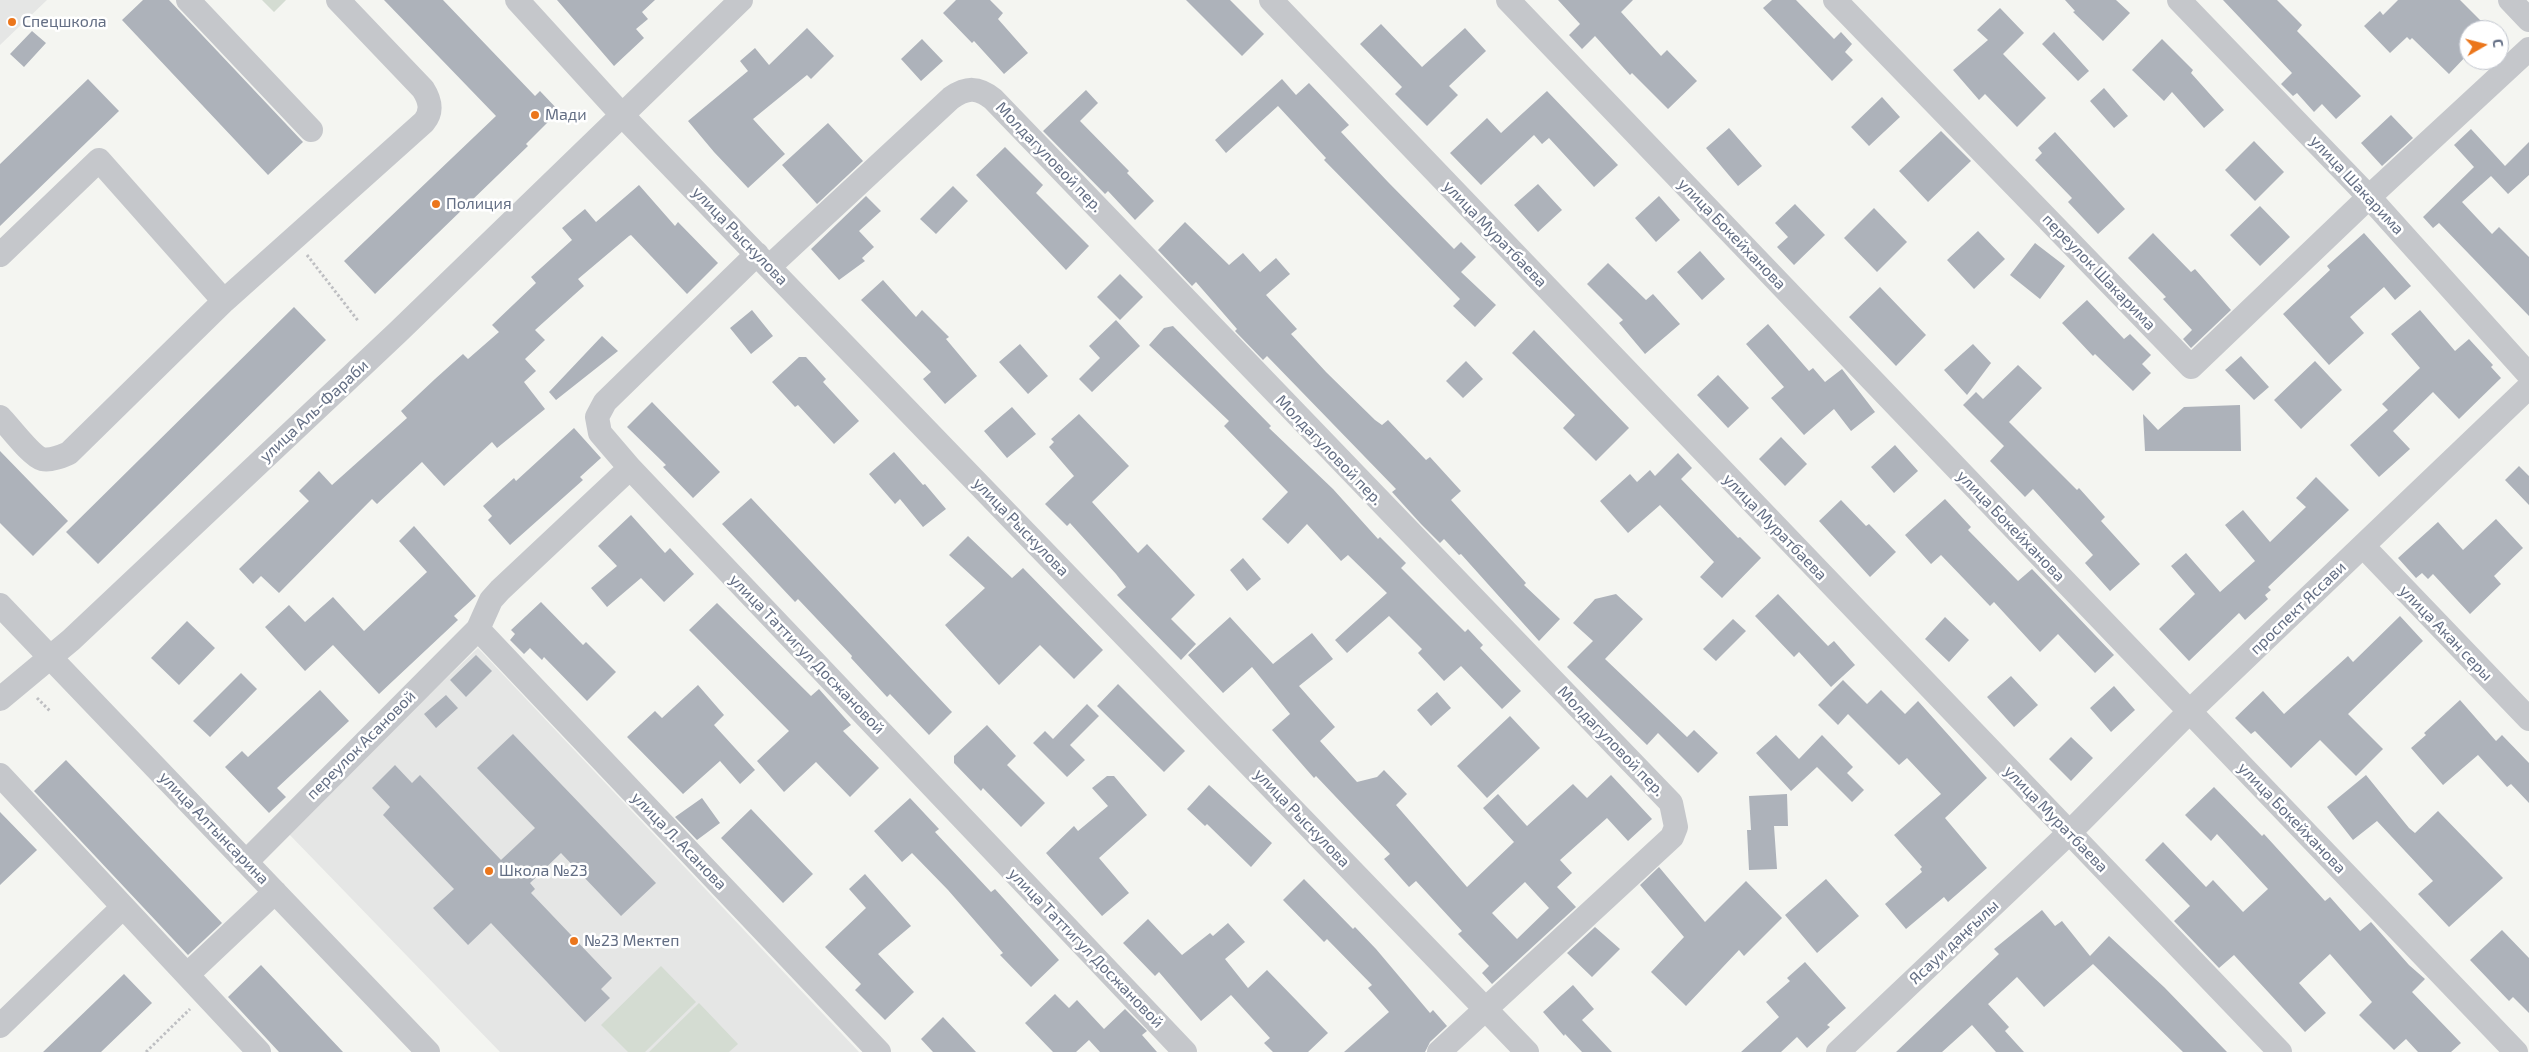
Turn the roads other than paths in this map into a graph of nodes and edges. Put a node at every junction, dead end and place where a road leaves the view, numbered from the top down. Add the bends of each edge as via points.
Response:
1 (188, 0) edge
2 (338, 0) edge
3 (518, 0) edge
4 (741, 0) edge
5 (1271, 0) edge
6 (1508, 0) edge
7 (1835, 0) edge
8 (2179, 0) edge
9 (2510, 0) edge
10 (2529, 20) edge
11 (2529, 49) edge
12 (622, 115) junction
13 (311, 130) dead end
14 (2369, 197) junction
15 (0, 255) edge
16 (764, 260) junction
17 (224, 301) junction
18 (2529, 376) edge
19 (2529, 387) edge
20 (0, 417) edge
21 (630, 468) junction
22 (2363, 546) junction
23 (0, 604) edge
24 (478, 629) junction
25 (49, 657) junction
26 (0, 699) edge
27 (2190, 712) junction
28 (2529, 719) edge
29 (0, 775) edge
30 (2069, 833) junction
31 (246, 862) junction
32 (275, 892) junction
33 (123, 907) junction
34 (188, 974) junction
35 (1485, 1008) junction
36 (0, 1026) edge
37 (259, 1052) edge
38 (428, 1052) edge
39 (880, 1052) edge
40 (1185, 1052) edge
41 (1439, 1052) edge
42 (1526, 1052) edge
43 (1838, 1052) edge
44 (2280, 1052) edge
45 (2516, 1052) edge

1 - 13 street
2 - 17 street via 423,89 430,104 429,115
3 - 12 street, улица Рыскулова
4 - 12 street, улица Аль-Фараби
5 - 30 street, улица Муратбаева
6 - 27 street, улица Бокейханова
7 - 14 street, переулок Шакарима via 2191,367
8 - 14 street, улица Шакарима
9 - 10 street
11 - 14 street
12 - 16 street, улица Рыскулова
12 - 25 street, улица Аль-Фараби via 376,352 71,640
14 - 18 street, улица Шакарима
15 - 17 street via 99,160
16 - 21 street, улица Таттигул Досжановой via 606,402 597,417 600,433
16 - 35 street, улица Рыскулова
16 - 35 street, Молдагуловой пер. via 951,98 971,89 982,91 993,99 1671,803 1676,827 1672,837
17 - 20 street via 69,453 42,459
19 - 22 street, проспект Яссави
21 - 24 street via 500,590 491,600
21 - 40 street, улица Таттигул Досжановой
22 - 27 street, проспект Яссави
22 - 28 street, улица Акан серы
23 - 25 street, улица Алтынсарина
24 - 31 street, переулок Асановой
24 - 39 street, улица Л. Асанова
25 - 26 street, улица Аль-Фараби
25 - 31 street, улица Алтынсарина
27 - 30 street, проспект Яссави
27 - 45 street, улица Бокейханова
29 - 33 street
30 - 43 street, Ясауи даңғылы
30 - 44 street, улица Муратбаева
31 - 32 street, улица Алтынсарина
32 - 34 street
32 - 38 street, улица Алтынсарина
33 - 34 street
33 - 36 street
34 - 37 street
35 - 41 street
35 - 42 street, улица Рыскулова

